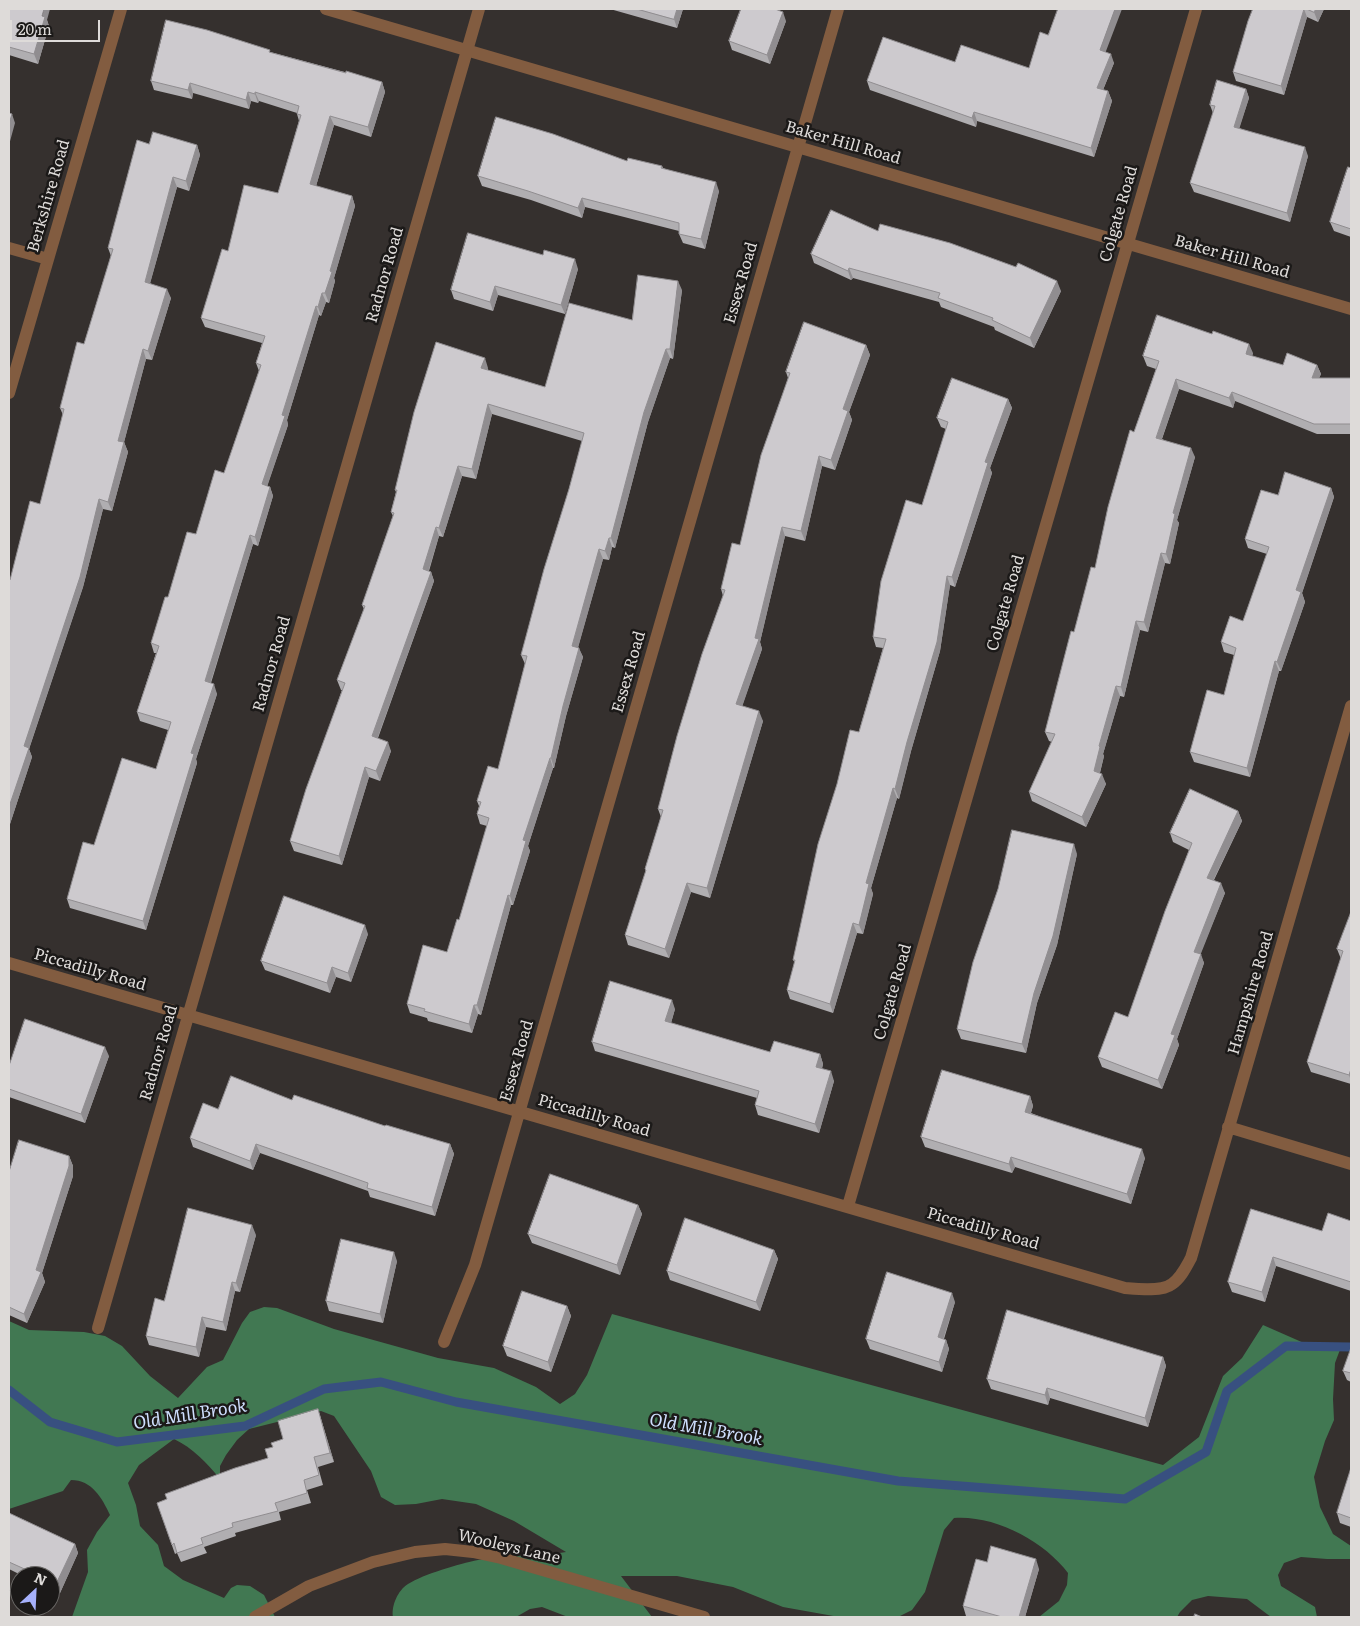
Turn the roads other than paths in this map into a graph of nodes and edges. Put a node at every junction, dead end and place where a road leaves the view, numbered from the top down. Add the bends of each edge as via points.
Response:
1 (121, 9) edge
2 (326, 9) edge
3 (479, 9) edge
4 (838, 9) edge
5 (1196, 9) edge
6 (467, 50) junction
7 (797, 147) junction
8 (1127, 244) junction
9 (9, 248) edge
10 (48, 259) junction
11 (1351, 309) edge
12 (9, 393) edge
13 (1351, 706) edge
14 (9, 963) edge
15 (187, 1015) junction
16 (519, 1111) junction
17 (1228, 1128) junction
18 (1351, 1164) edge
19 (848, 1206) junction
20 (1172, 1285) joint
21 (98, 1328) dead end
22 (444, 1342) dead end
23 (255, 1617) edge
24 (704, 1617) edge

1 - 10 street, Berkshire Road
2 - 6 street, Baker Hill Road
3 - 6 street, Radnor Road
4 - 7 street, Essex Road
5 - 8 street, Colgate Road
6 - 7 street, Baker Hill Road
6 - 15 street, Radnor Road
7 - 8 street, Baker Hill Road
7 - 16 street, Essex Road
8 - 11 street, Baker Hill Road
8 - 19 street, Colgate Road
9 - 10 street
10 - 12 street, Berkshire Road
13 - 17 street, Hampshire Road
14 - 15 street, Piccadilly Road
15 - 16 street, Piccadilly Road
15 - 21 street, Radnor Road
16 - 19 street, Piccadilly Road
16 - 22 street, Essex Road via 475,1265
17 - 18 street
17 - 20 street, Hampshire Road via 1191,1258
19 - 20 street, Piccadilly Road via 1125,1288 1149,1290
23 - 24 street, Wooleys Lane via 309,1586 373,1562 444,1549 500,1558

